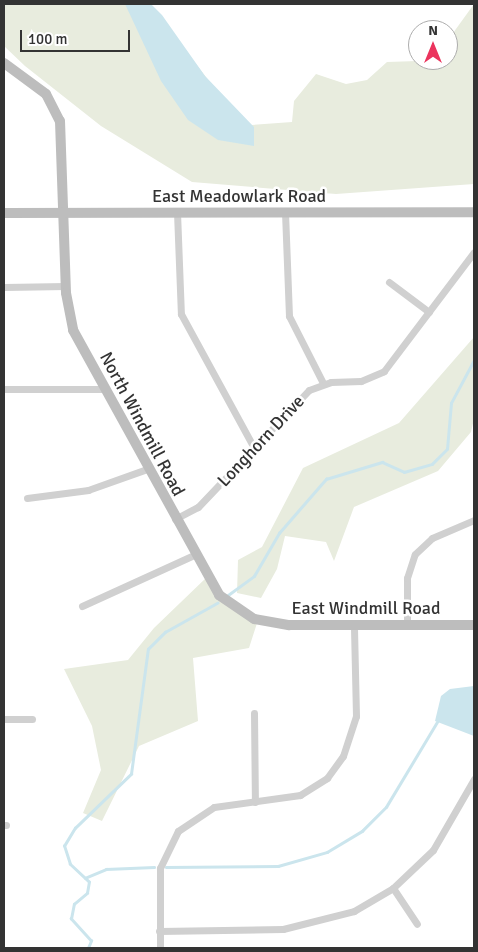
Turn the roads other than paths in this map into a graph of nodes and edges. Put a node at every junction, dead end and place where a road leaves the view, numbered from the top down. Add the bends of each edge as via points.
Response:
1 (4, 63) edge
2 (177, 212) junction
3 (285, 212) junction
4 (474, 212) edge
5 (4, 213) edge
6 (65, 213) junction
7 (474, 252) edge
8 (390, 282) dead end
9 (66, 286) junction
10 (4, 287) edge
11 (429, 312) junction
12 (323, 383) junction
13 (4, 389) edge
14 (104, 389) junction
15 (254, 448) junction
16 (147, 469) junction
17 (27, 498) dead end
18 (174, 519) junction
19 (474, 520) edge
20 (194, 555) junction
21 (82, 606) dead end
22 (258, 620) joint
23 (474, 625) edge
24 (407, 626) junction
25 (354, 627) junction
26 (254, 713) dead end
27 (4, 719) edge
28 (32, 719) dead end
29 (474, 779) edge
30 (255, 802) junction
31 (393, 888) junction
32 (417, 924) dead end
33 (159, 931) junction
34 (160, 948) edge

1 - 6 street, North Windmill Road via 39,87 57,112
2 - 3 street, East Meadowlark Road
2 - 6 street, East Meadowlark Road
2 - 15 street via 181,314
3 - 4 street, East Meadowlark Road
3 - 12 street via 289,316
5 - 6 street, East Meadowlark Road
6 - 9 street, North Windmill Road
7 - 11 street, Longhorn Drive
8 - 11 street
9 - 10 street
9 - 14 street, North Windmill Road via 73,330
11 - 12 street, Longhorn Drive via 388,367 376,376
12 - 15 street, Longhorn Drive via 306,393
13 - 14 street
14 - 16 street, North Windmill Road
15 - 18 street, Longhorn Drive via 198,507
16 - 17 street via 88,490
16 - 18 street, North Windmill Road
18 - 20 street, North Windmill Road
19 - 24 street via 432,538 415,554 407,578
20 - 21 street
20 - 22 street, North Windmill Road via 218,595
22 - 25 street, East Windmill Road
23 - 24 street, East Windmill Road
24 - 25 street, East Windmill Road
25 - 30 street via 356,716 343,756 327,778 300,795
26 - 30 street
27 - 28 street
29 - 31 street via 443,838
30 - 33 street via 205,811 172,840 158,880
31 - 32 street
31 - 33 street via 354,911 303,927
33 - 34 street

